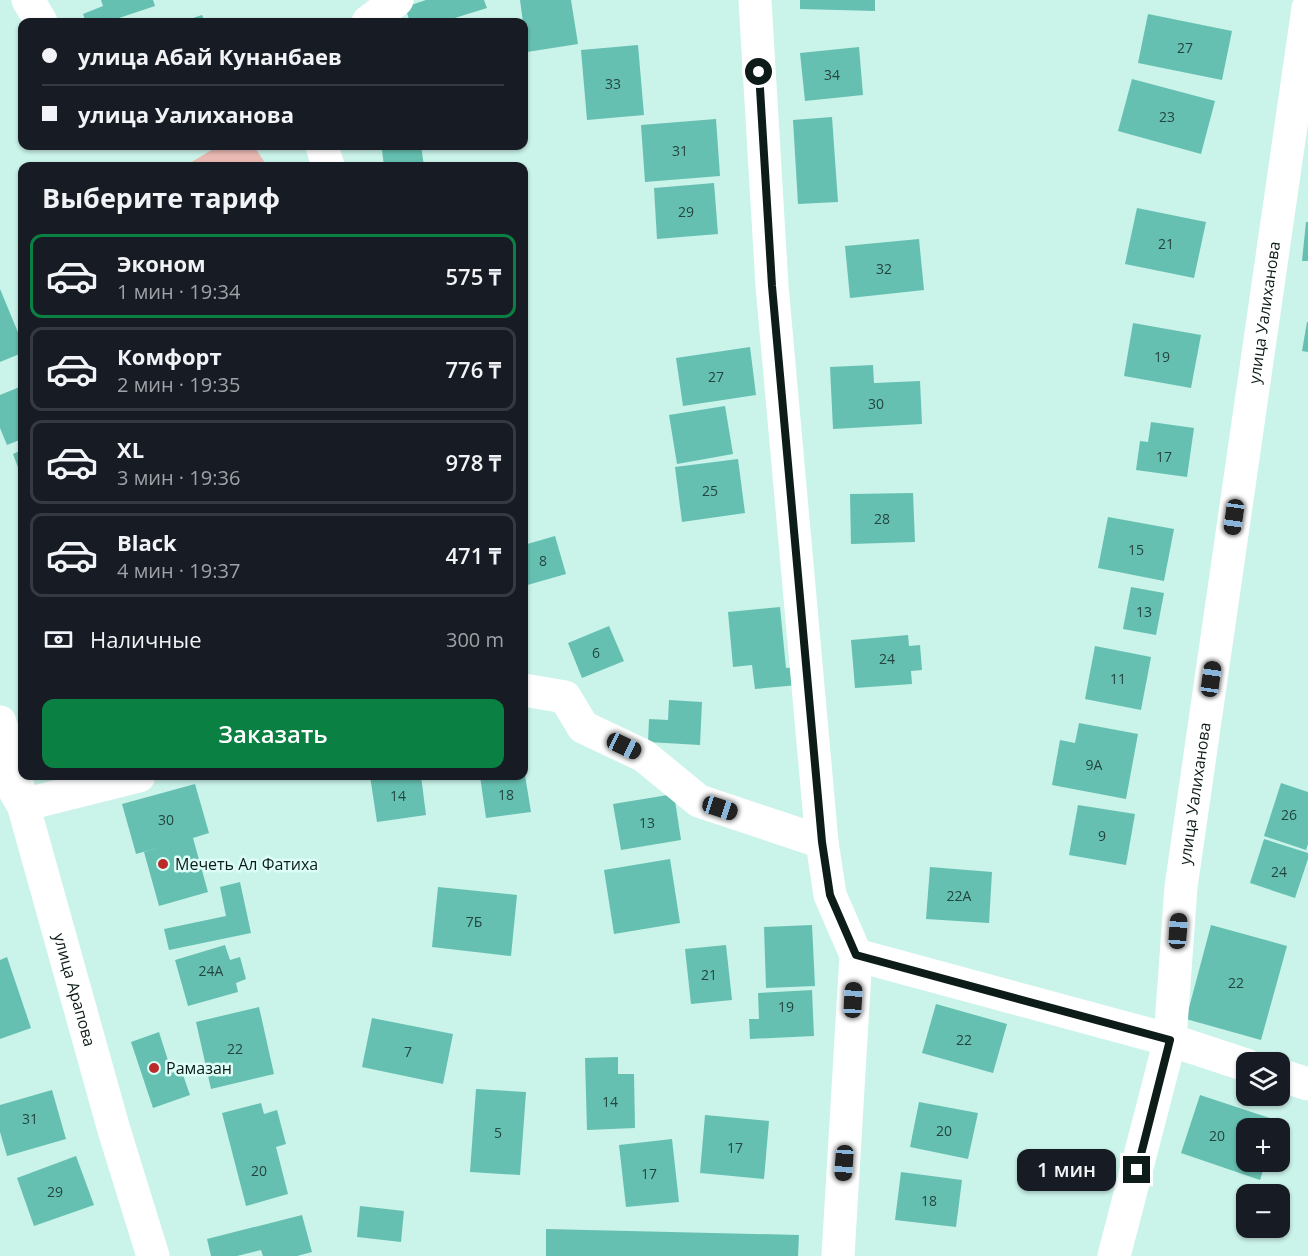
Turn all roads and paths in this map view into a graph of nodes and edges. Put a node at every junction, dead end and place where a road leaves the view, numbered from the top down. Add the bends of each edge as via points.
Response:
1 (28, 0) edge
2 (395, 0) edge
3 (755, 0) edge
4 (1308, 8) edge
5 (39, 18) edge
6 (373, 18) edge
7 (528, 691) edge
8 (0, 722) edge
9 (0, 766) edge
10 (123, 780) edge
11 (23, 805) junction
12 (822, 842) junction
13 (856, 955) junction
14 (1170, 1040) junction
15 (1236, 1062) edge
16 (1290, 1078) edge
17 (1308, 1084) edge
18 (153, 1256) edge
19 (838, 1256) edge
20 (1114, 1256) edge

1 - 5 street
2 - 6 street
3 - 12 street via 772,286
4 - 14 street, улица Уалиханова via 1181,887
7 - 12 street via 565,697 584,727 644,756 699,801
8 - 11 street, улица Арапова
9 - 11 street
10 - 11 street
11 - 18 street, улица Арапова
12 - 13 street via 830,895
13 - 14 street
13 - 19 street
14 - 15 street
14 - 20 street, улица Уалиханова
16 - 17 street

